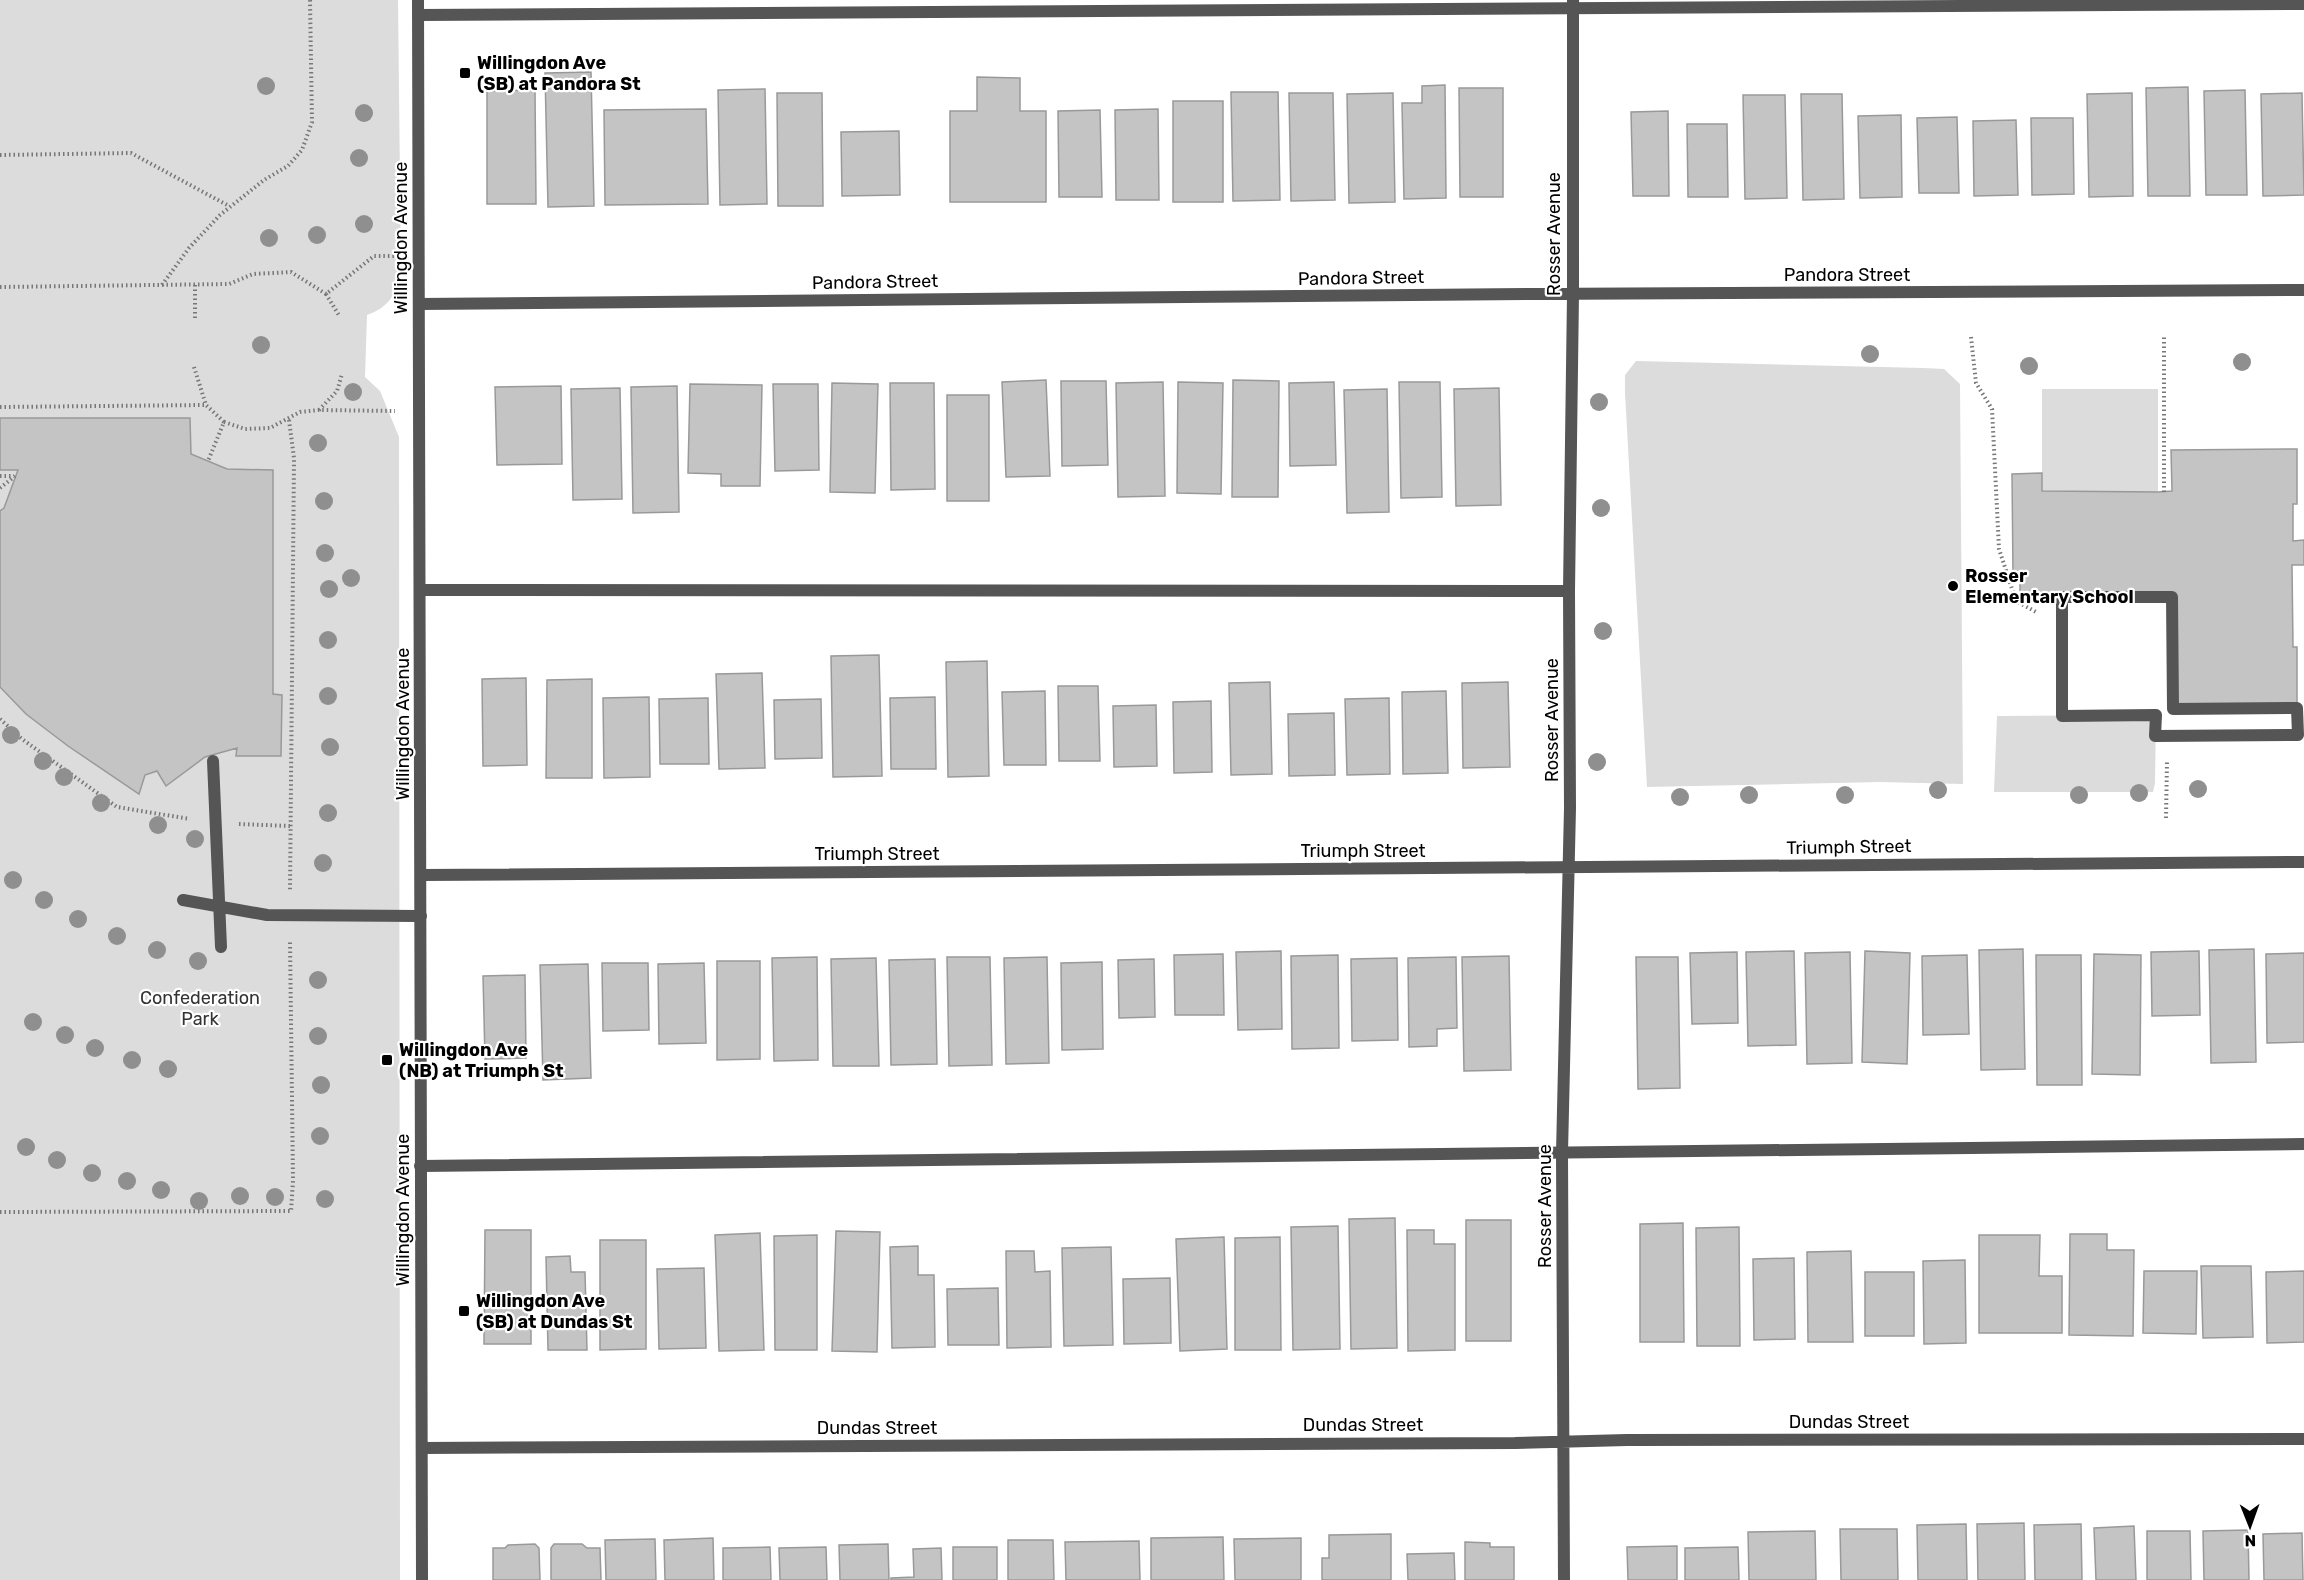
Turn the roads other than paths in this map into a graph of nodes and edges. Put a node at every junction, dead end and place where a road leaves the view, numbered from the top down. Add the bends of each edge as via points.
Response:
1 (418, 0) edge
2 (1573, 4) edge
3 (2304, 4) edge
4 (418, 15) junction
5 (2304, 290) edge
6 (1573, 294) junction
7 (419, 304) junction
8 (420, 590) junction
9 (1569, 591) junction
10 (2063, 627) joint
11 (213, 761) dead end
12 (2304, 862) edge
13 (1569, 867) junction
14 (422, 875) junction
15 (183, 900) dead end
16 (220, 907) junction
17 (421, 916) junction
18 (221, 946) dead end
19 (2304, 1144) edge
20 (1562, 1153) junction
21 (420, 1166) junction
22 (2304, 1439) edge
23 (1563, 1441) junction
24 (422, 1448) junction
25 (422, 1580) edge
26 (1564, 1580) edge

1 - 4 street, Willingdon Avenue
2 - 3 street
2 - 4 street
2 - 6 street, Rosser Avenue
4 - 7 street, Willingdon Avenue
5 - 6 street, Pandora Street
6 - 7 street, Pandora Street
6 - 9 street, Rosser Avenue
7 - 8 street, Willingdon Avenue
8 - 9 street
8 - 14 street, Willingdon Avenue
9 - 13 street, Rosser Avenue
10 - 10 street via 2062,597 2172,597 2173,709 2297,708 2298,735 2155,736 2156,715 2062,716
11 - 16 street
12 - 13 street, Triumph Street
13 - 14 street, Triumph Street
13 - 20 street, Rosser Avenue
14 - 17 street, Willingdon Avenue
15 - 16 street
16 - 17 street via 267,915
16 - 18 street
17 - 21 street, Willingdon Avenue
19 - 20 street
20 - 21 street
20 - 23 street, Rosser Avenue
21 - 24 street, Willingdon Avenue
22 - 23 street, Dundas Street
23 - 24 street, Dundas Street
23 - 26 street, Rosser Avenue
24 - 25 street, Willingdon Avenue

